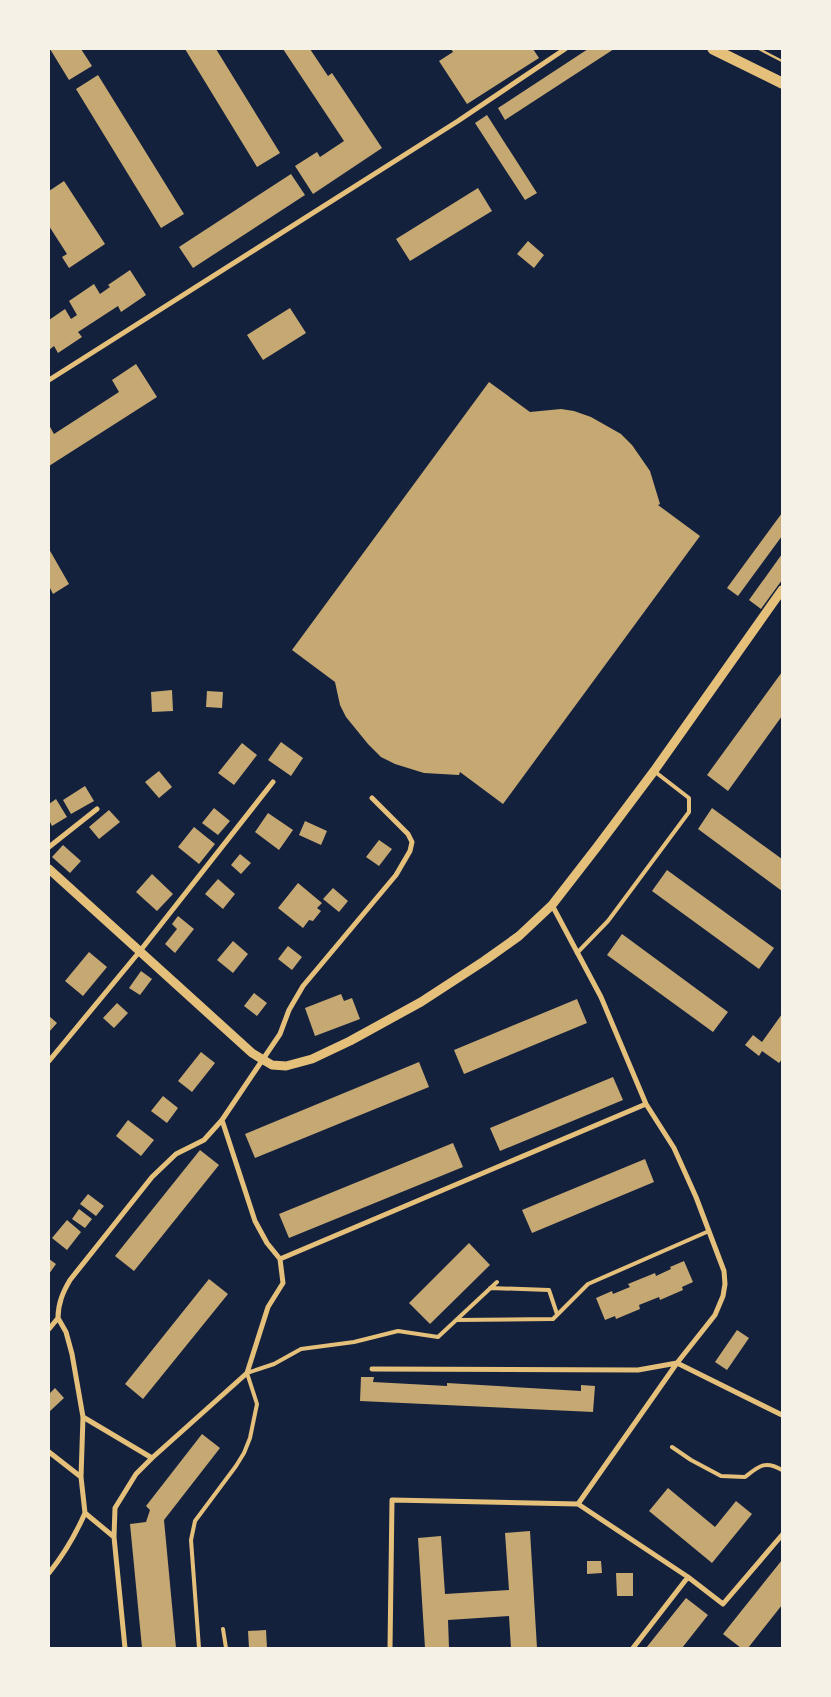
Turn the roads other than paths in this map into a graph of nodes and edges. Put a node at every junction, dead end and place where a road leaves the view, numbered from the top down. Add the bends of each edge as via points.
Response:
1 (564, 49) edge
2 (713, 49) edge
3 (782, 83) edge
4 (49, 380) edge
5 (782, 590) edge
6 (654, 771) junction
7 (273, 782) dead end
8 (372, 798) dead end
9 (97, 809) dead end
10 (49, 847) edge
11 (49, 869) edge
12 (552, 906) junction
13 (140, 951) junction
14 (577, 953) junction
15 (262, 1060) junction
16 (49, 1061) edge
17 (646, 1104) junction
18 (222, 1120) junction
19 (709, 1231) junction
20 (280, 1259) junction
21 (497, 1282) dead end
22 (490, 1288) junction
23 (558, 1314) junction
24 (58, 1318) junction
25 (456, 1320) junction
26 (49, 1329) edge
27 (677, 1363) junction
28 (372, 1369) dead end
29 (247, 1373) junction
30 (782, 1415) edge
31 (83, 1418) junction
32 (672, 1447) dead end
33 (49, 1452) edge
34 (152, 1458) junction
35 (782, 1470) edge
36 (82, 1478) junction
37 (578, 1504) junction
38 (85, 1513) junction
39 (782, 1535) edge
40 (114, 1537) junction
41 (49, 1574) edge
42 (688, 1577) junction
43 (223, 1630) dead end
44 (125, 1648) edge
45 (199, 1648) edge
46 (226, 1648) edge
47 (390, 1648) edge
48 (633, 1648) edge

1 - 4 street via 458,121
2 - 3 highway
5 - 6 street
6 - 12 street
6 - 14 lane via 689,798 689,812 608,921
7 - 13 street
8 - 15 street via 408,834 412,842 410,851 396,875 303,986 280,1034
9 - 10 street
11 - 13 street
12 - 14 street
12 - 15 street via 519,936 484,961 421,1002 350,1041 312,1059 286,1066
13 - 15 street
13 - 16 street
14 - 17 street via 601,997
15 - 18 street
17 - 19 street via 674,1148
17 - 20 street
18 - 20 street via 255,1221
18 - 24 street via 204,1140 176,1154 152,1176 70,1280 61,1299
19 - 23 lane via 588,1284
19 - 27 street via 726,1284 715,1315
20 - 29 street via 283,1283 268,1307
21 - 22 lane
22 - 23 lane via 549,1290
22 - 25 lane
23 - 25 lane via 553,1319
24 - 26 street
24 - 31 street via 72,1354
25 - 29 lane via 438,1337 398,1331 354,1342 302,1349 274,1364
27 - 28 street via 638,1370
27 - 30 street
27 - 37 street
29 - 34 street
29 - 45 lane via 257,1404 250,1438 236,1466 195,1521 191,1540
31 - 34 street
31 - 36 street
32 - 35 lane via 721,1476 745,1477 760,1465
33 - 36 street
34 - 40 street via 136,1474 115,1508
36 - 38 street
37 - 42 street
37 - 47 street via 392,1500
38 - 40 street
38 - 41 street via 74,1538
39 - 42 street via 723,1604
40 - 44 street
42 - 48 street
43 - 46 lane

